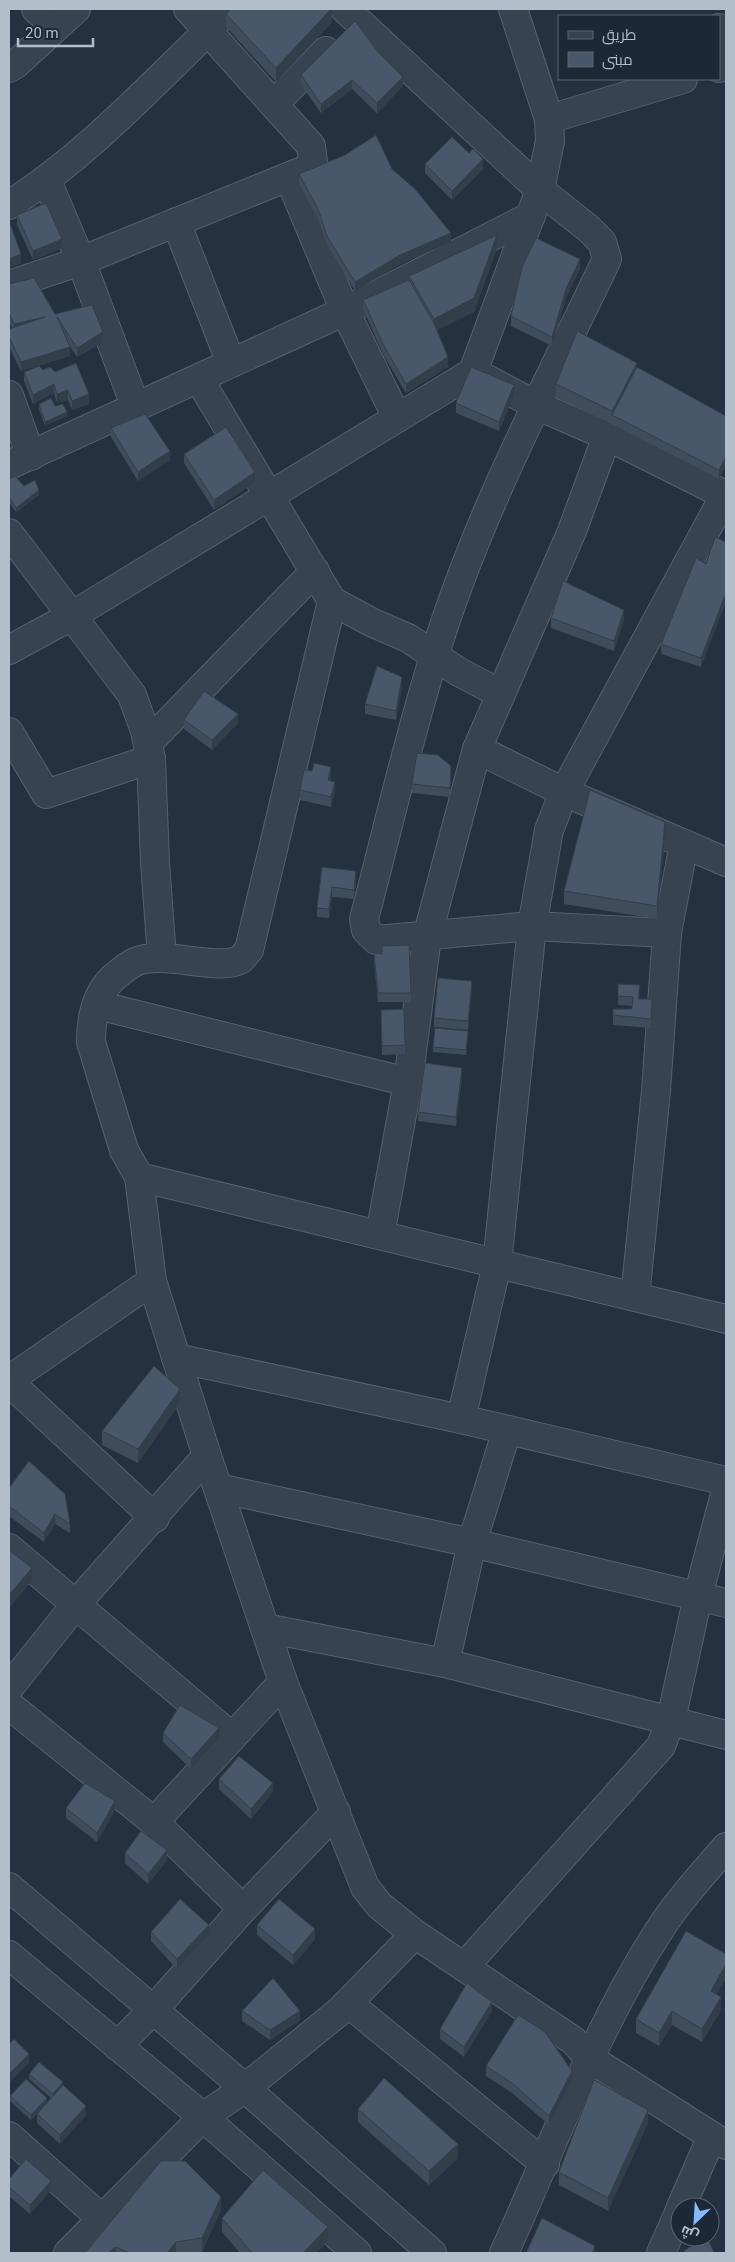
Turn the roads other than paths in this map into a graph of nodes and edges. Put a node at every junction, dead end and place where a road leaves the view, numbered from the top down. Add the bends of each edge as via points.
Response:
1 (36, 9) edge
2 (76, 9) edge
3 (188, 9) edge
4 (226, 9) edge
5 (519, 10) edge
6 (351, 14) edge
7 (56, 27) junction
8 (209, 30) junction
9 (720, 30) edge
10 (726, 43) edge
11 (9, 68) edge
12 (680, 80) edge
13 (274, 104) junction
14 (549, 119) junction
15 (289, 177) junction
16 (47, 181) junction
17 (540, 190) junction
18 (9, 205) edge
19 (531, 216) junction
20 (176, 222) junction
21 (81, 261) junction
22 (9, 285) edge
23 (345, 311) junction
24 (231, 364) junction
25 (473, 372) junction
26 (199, 379) junction
27 (9, 395) edge
28 (536, 405) junction
29 (136, 408) junction
30 (397, 418) junction
31 (607, 436) junction
32 (20, 461) edge
33 (270, 495) junction
34 (725, 495) edge
35 (9, 533) edge
36 (315, 571) junction
37 (332, 600) junction
38 (73, 615) junction
39 (9, 650) edge
40 (434, 656) junction
41 (501, 694) junction
42 (9, 732) edge
43 (477, 749) junction
44 (150, 751) junction
45 (564, 792) junction
46 (684, 844) junction
47 (724, 855) edge
48 (532, 926) junction
49 (667, 933) junction
50 (427, 937) junction
51 (162, 958) junction
52 (97, 1006) junction
53 (408, 1082) junction
54 (139, 1177) junction
55 (380, 1236) junction
56 (497, 1264) junction
57 (152, 1281) junction
58 (635, 1297) junction
59 (726, 1319) edge
60 (176, 1358) junction
61 (9, 1381) edge
62 (461, 1420) junction
63 (507, 1430) junction
64 (207, 1456) junction
65 (726, 1480) edge
66 (218, 1488) junction
67 (726, 1490) edge
68 (154, 1518) junction
69 (472, 1543) junction
70 (9, 1548) edge
71 (698, 1596) junction
72 (726, 1603) edge
73 (76, 1604) junction
74 (265, 1628) junction
75 (444, 1664) junction
76 (283, 1682) junction
77 (9, 1688) edge
78 (9, 1705) edge
79 (671, 1720) junction
80 (726, 1735) edge
81 (232, 1737) junction
82 (336, 1812) junction
83 (154, 1822) junction
84 (726, 1847) edge
85 (9, 1887) edge
86 (243, 1909) junction
87 (415, 1934) junction
88 (9, 1955) edge
89 (464, 1967) junction
90 (348, 2003) junction
91 (154, 2010) junction
92 (117, 2046) junction
93 (589, 2058) junction
94 (245, 2088) junction
95 (203, 2117) junction
96 (9, 2136) edge
97 (719, 2141) edge
98 (545, 2164) junction
99 (687, 2197) edge
100 (102, 2219) junction
101 (670, 2233) edge
102 (68, 2253) edge
103 (357, 2253) edge
104 (432, 2253) edge
105 (504, 2253) edge
106 (661, 2253) edge

1 - 7 street
2 - 7 street
3 - 8 street
4 - 8 street
5 - 14 street
6 - 13 street
6 - 17 street
7 - 11 street
8 - 13 street
8 - 16 street via 87,148
9 - 10 street
12 - 14 street
13 - 15 street via 312,152 310,168
14 - 17 street via 550,142
15 - 20 street
15 - 23 street
16 - 18 street
16 - 21 street
17 - 19 street
17 - 28 street via 602,242 607,259
19 - 23 street
19 - 25 street
20 - 21 street
20 - 24 street
21 - 22 street
21 - 29 street
23 - 24 street
23 - 30 street
24 - 26 street
25 - 28 street
25 - 30 street
26 - 29 street
26 - 33 street
27 - 32 street
28 - 31 street
28 - 40 street via 470,557
29 - 32 street
30 - 33 street
31 - 34 street
31 - 41 street via 572,531
33 - 36 street
33 - 38 street
34 - 45 street
35 - 38 street
36 - 37 street
36 - 44 street
37 - 40 street via 408,638
37 - 51 street via 249,950 241,959 227,963
38 - 39 street
38 - 44 street via 132,695
40 - 41 street
40 - 50 street via 364,920 366,930 376,940
41 - 43 street
42 - 44 street via 46,794
43 - 45 street
43 - 50 street
44 - 51 street
45 - 46 street
45 - 48 street via 549,830
46 - 47 street
46 - 49 street
48 - 49 street
48 - 50 street
48 - 56 street
49 - 58 street via 656,1090
50 - 53 street
51 - 52 street via 136,962 122,971 108,983 99,996
52 - 53 street
52 - 54 street via 91,1024 91,1042 124,1150
53 - 55 street
54 - 55 street
54 - 57 street
55 - 56 street
56 - 58 street
56 - 62 street
57 - 60 street
57 - 61 street
58 - 59 street
60 - 62 street
60 - 64 street
61 - 68 street
62 - 63 street
63 - 65 street
63 - 69 street
64 - 66 street
64 - 68 street
66 - 69 street
66 - 74 street
67 - 71 street
68 - 73 street
69 - 71 street
69 - 75 street
70 - 73 street
71 - 72 street
71 - 79 street
73 - 77 street
73 - 81 street
74 - 75 street
74 - 76 street
75 - 79 street
76 - 81 street
76 - 82 street
78 - 83 street
79 - 80 street
79 - 89 street via 661,1746
81 - 83 street
82 - 86 street
82 - 87 street via 365,1887 379,1905
83 - 86 street
84 - 93 street via 663,1925 633,1972
85 - 91 street
86 - 91 street
87 - 89 street
87 - 90 street
88 - 92 street
89 - 93 street via 574,2041
90 - 94 street
90 - 98 street
91 - 92 street
91 - 94 street
92 - 95 street
93 - 97 street
93 - 98 street
94 - 95 street
94 - 104 street
95 - 100 street
95 - 103 street
96 - 100 street
97 - 99 street
98 - 105 street
100 - 102 street
101 - 106 street

